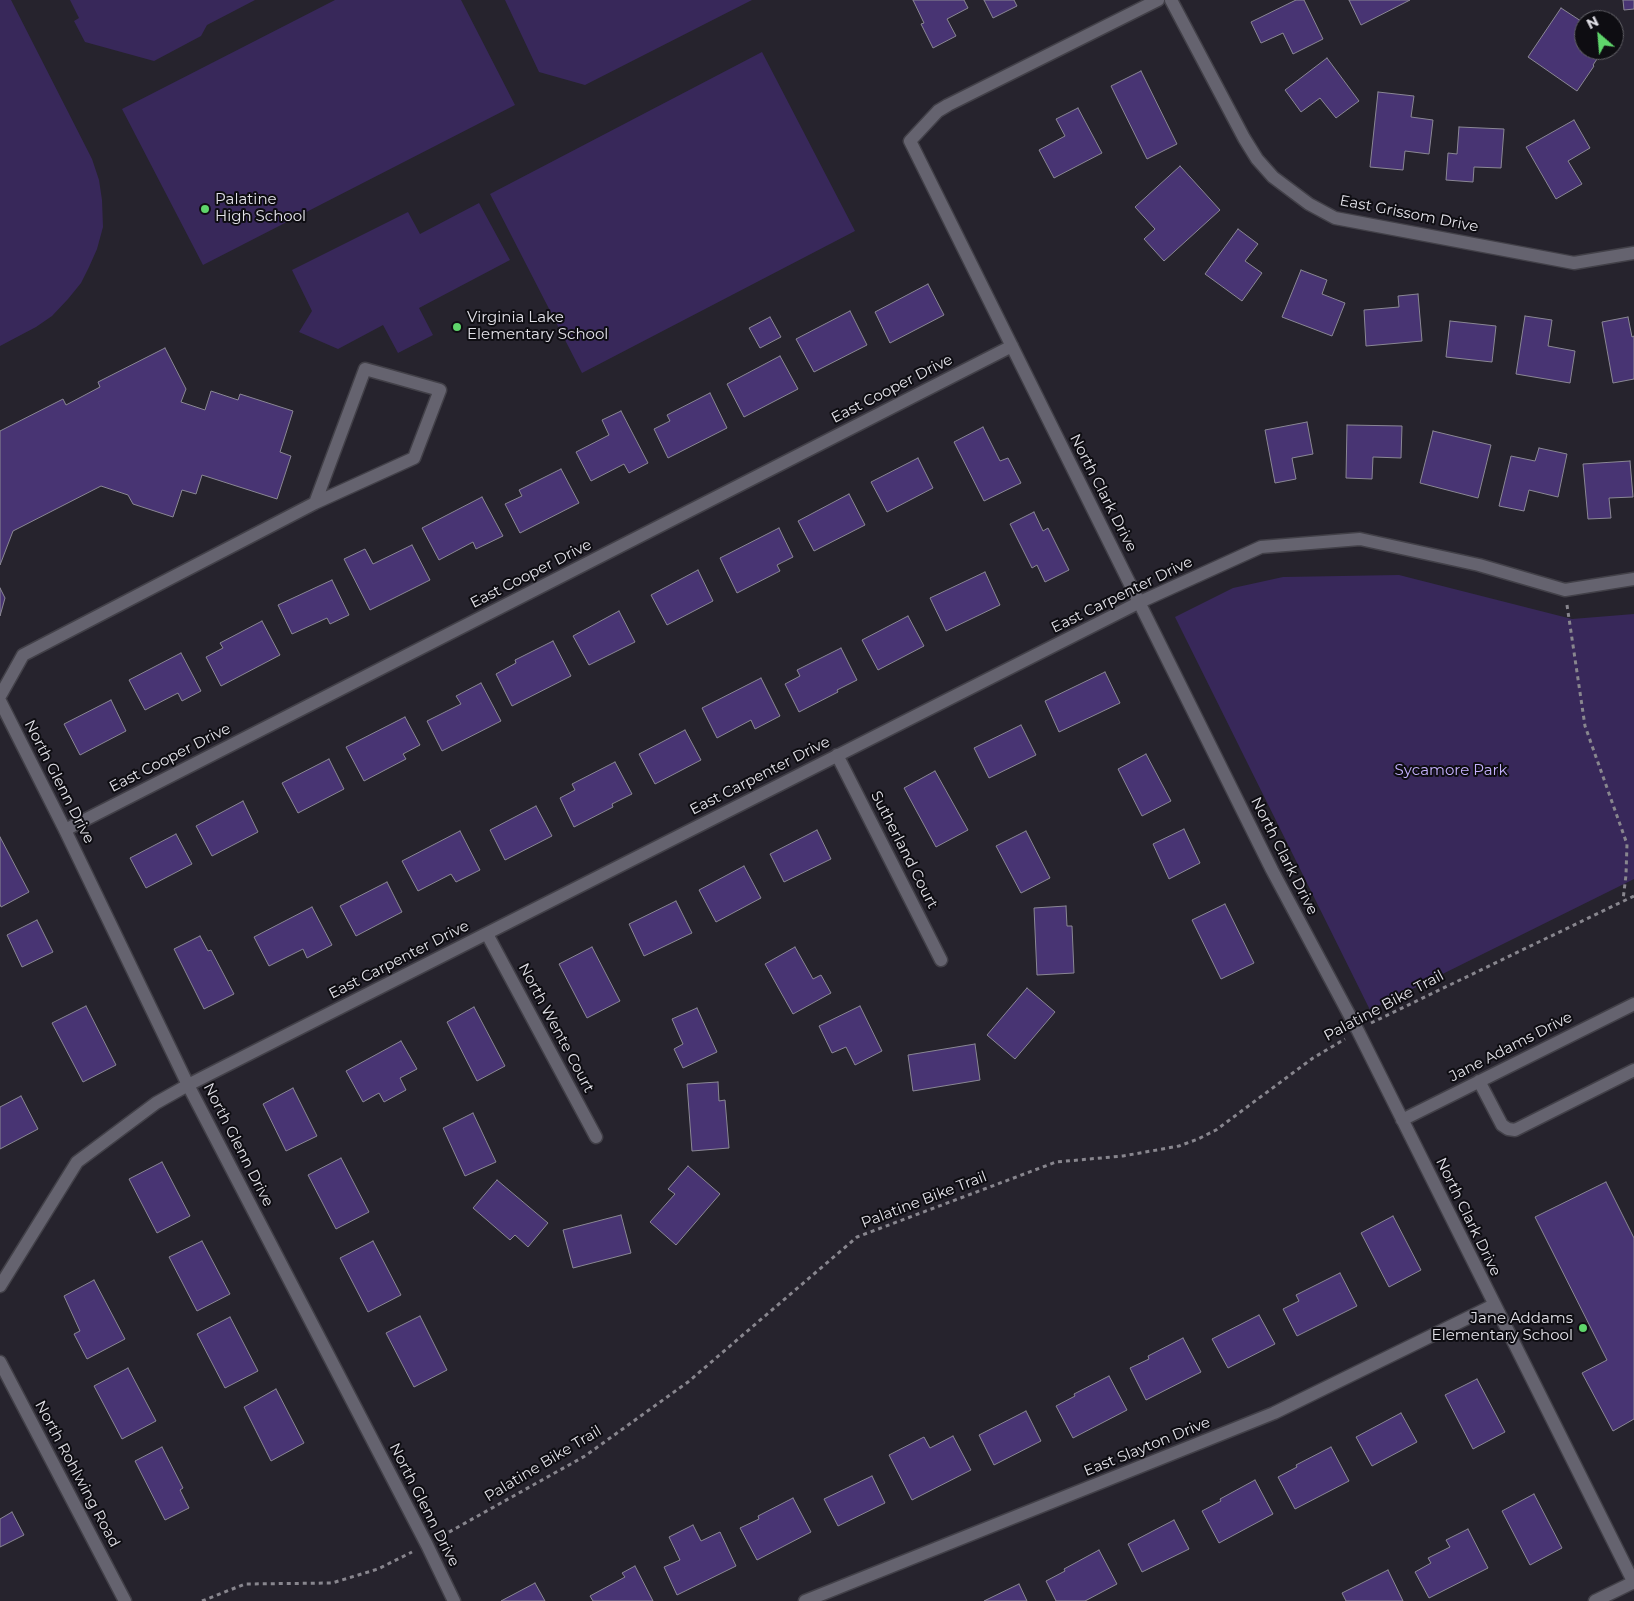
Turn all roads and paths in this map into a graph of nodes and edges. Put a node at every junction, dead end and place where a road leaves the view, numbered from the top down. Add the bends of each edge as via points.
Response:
1 (1158, 0) edge
2 (1170, 0) edge
3 (1634, 253) edge
4 (1012, 346) junction
5 (315, 503) junction
6 (1634, 579) edge
7 (1565, 590) junction
8 (1140, 602) junction
9 (0, 696) edge
10 (0, 701) edge
11 (837, 755) junction
12 (65, 830) junction
13 (1634, 896) edge
14 (1622, 901) junction
15 (487, 934) junction
16 (941, 960) dead end
17 (1634, 1004) edge
18 (1358, 1031) junction
19 (1634, 1070) edge
20 (1479, 1081) junction
21 (188, 1085) junction
22 (1402, 1120) junction
23 (596, 1137) dead end
24 (0, 1286) edge
25 (1494, 1305) junction
26 (0, 1362) edge
27 (427, 1544) junction
28 (1634, 1582) edge
29 (125, 1601) edge
30 (202, 1601) edge
31 (454, 1601) edge
32 (805, 1601) edge
33 (1595, 1601) edge

1 - 4 street, North Clark Drive via 948,105 910,141
2 - 3 street, East Grissom Drive via 1248,145 1273,176 1309,204 1335,218 1574,263
4 - 8 street, North Clark Drive
4 - 12 street, East Cooper Drive
5 - 5 street via 414,458 440,390 365,368
5 - 9 street via 23,655
6 - 7 street, East Carpenter Drive
7 - 8 street, East Carpenter Drive via 1479,565 1360,539 1261,547
7 - 14 path via 1585,726 1627,844
8 - 11 street, East Carpenter Drive
8 - 18 street, North Clark Drive via 1272,870
10 - 12 street, North Glenn Drive
11 - 15 street, East Carpenter Drive
11 - 16 street, Sutherland Court
12 - 21 street, North Glenn Drive
13 - 14 path, Palatine Bike Trail
14 - 18 path, Palatine Bike Trail
15 - 21 street, East Carpenter Drive
15 - 23 street, North Wente Court
17 - 20 street, Jane Adams Drive
18 - 22 street, North Clark Drive
18 - 27 path, Palatine Bike Trail via 1313,1058 1216,1130 1198,1139 1179,1146 1123,1156 1056,1162 857,1237 688,1382 601,1445
19 - 20 street via 1515,1130 1502,1125
20 - 22 street, Jane Adams Drive
21 - 24 street, East Carpenter Drive via 156,1103 77,1162
21 - 27 street, North Glenn Drive
22 - 25 street, North Clark Drive
25 - 28 street, North Clark Drive
25 - 32 street, East Slayton Drive via 1274,1414
26 - 29 street, North Rohlwing Road
27 - 30 path, Palatine Bike Trail via 378,1569 332,1583 245,1584
27 - 31 street, North Glenn Drive
28 - 33 street

